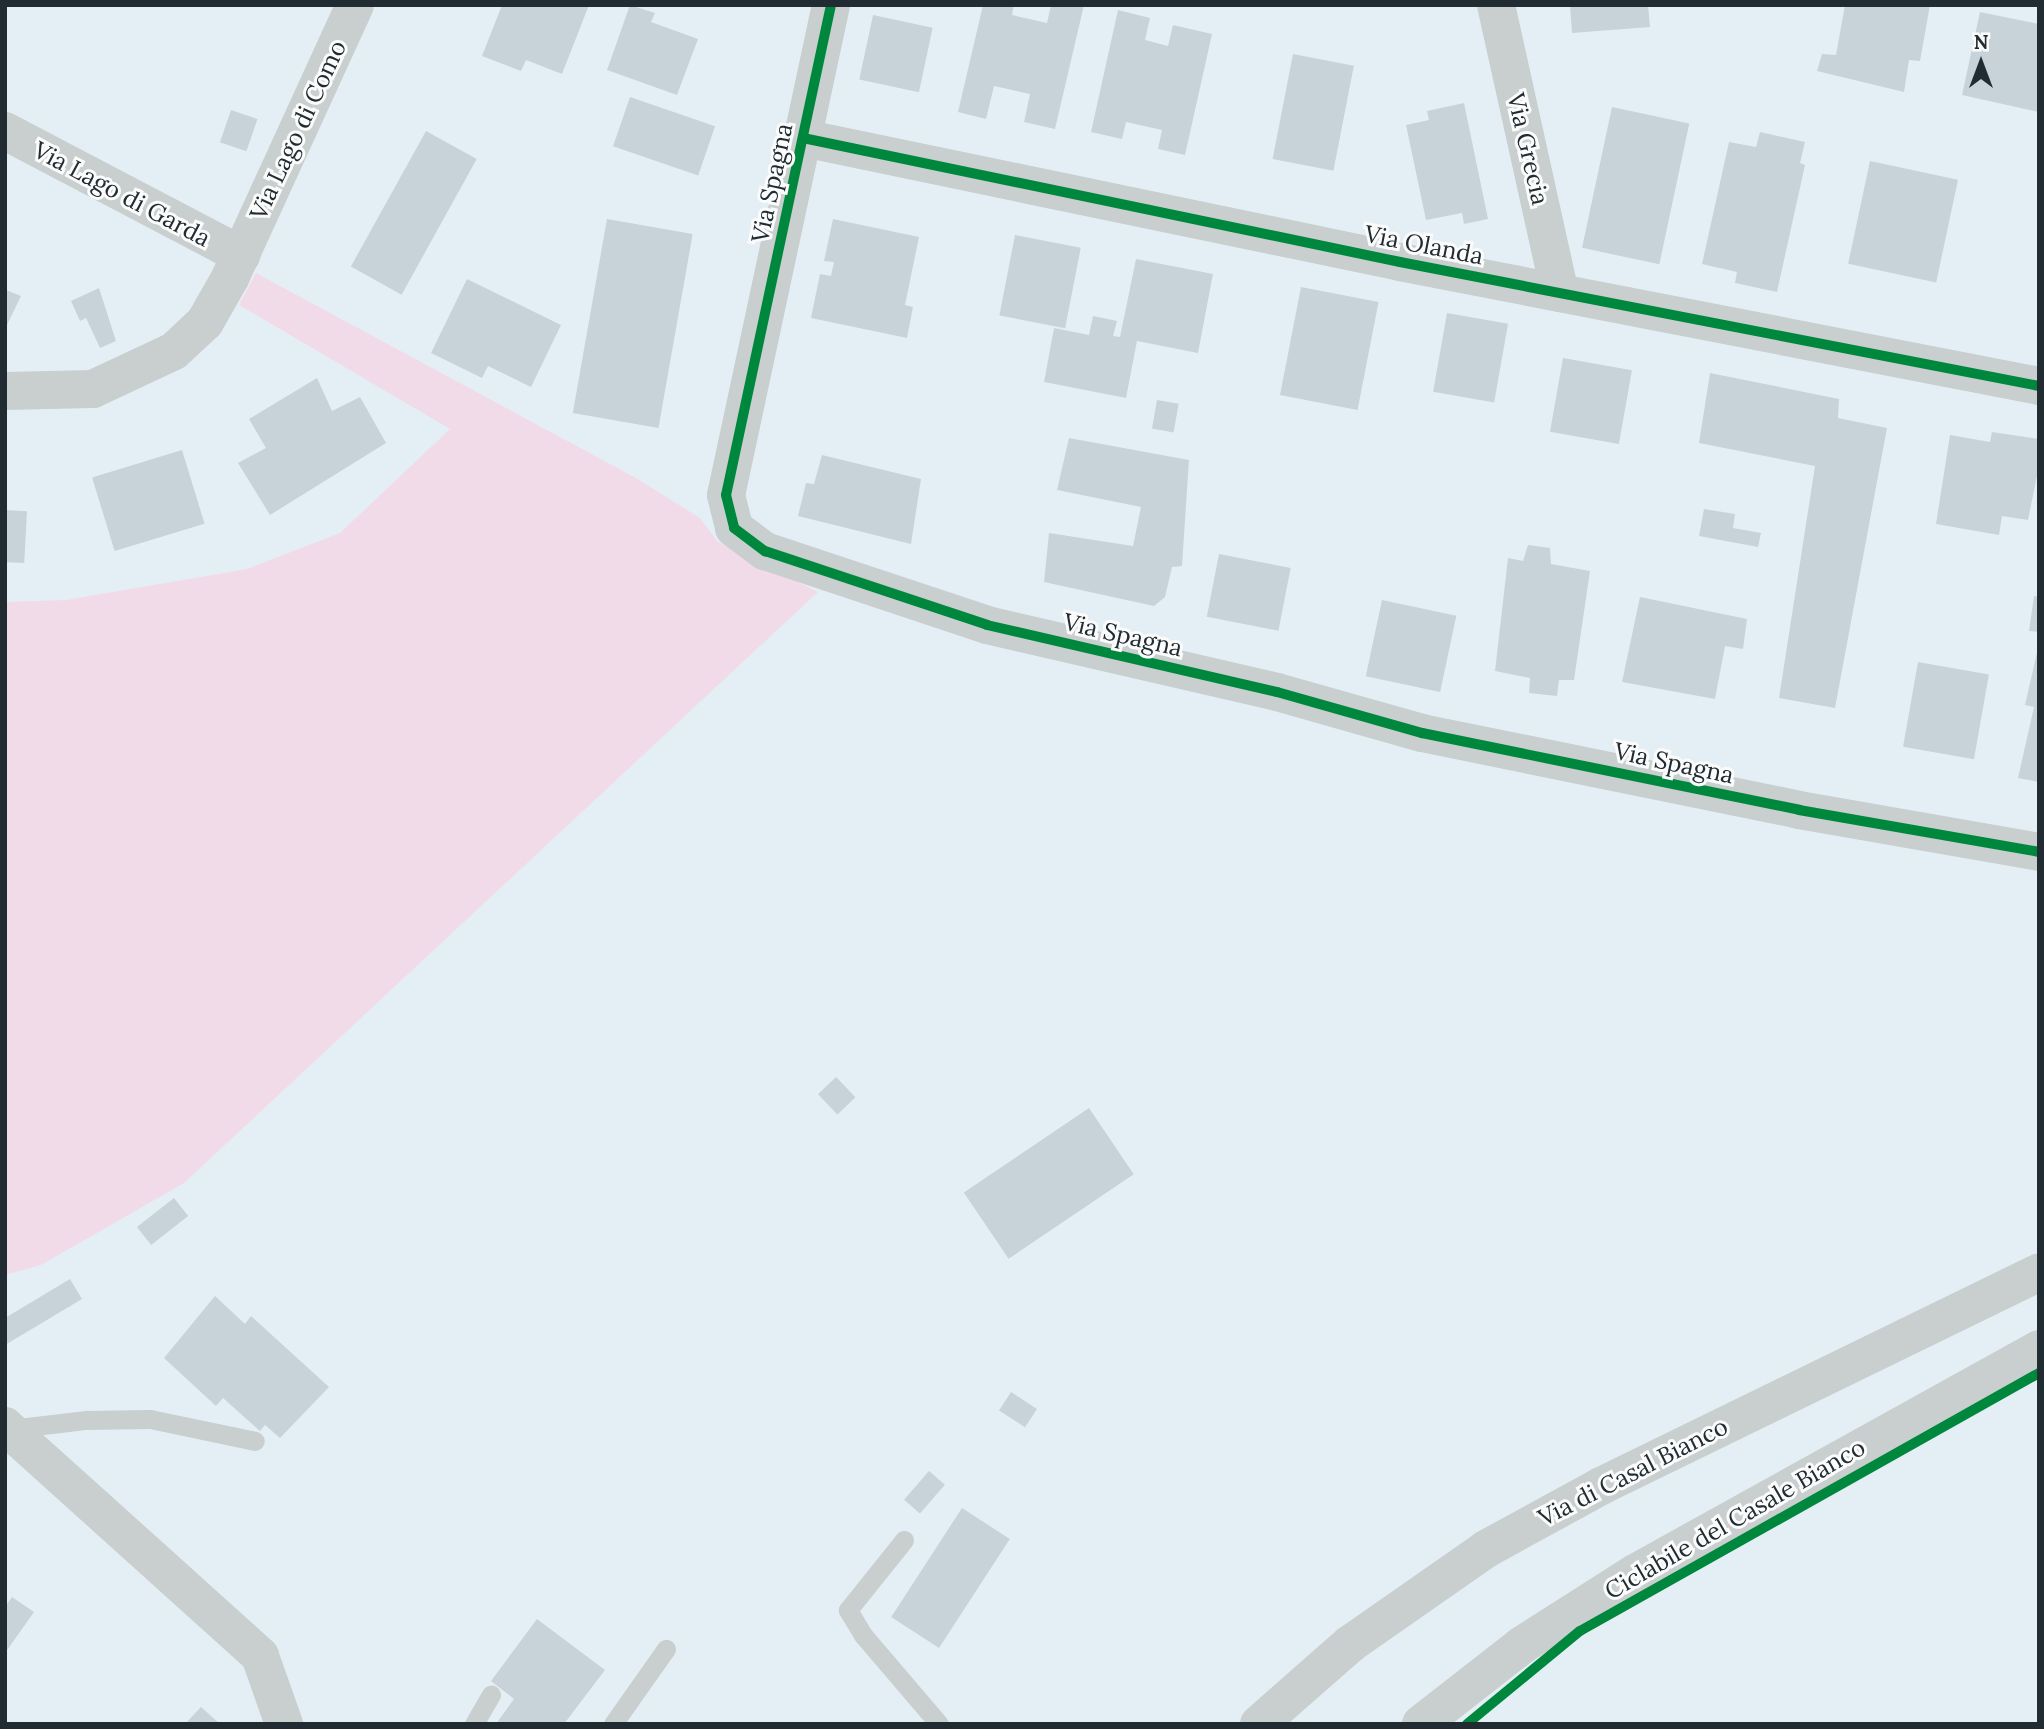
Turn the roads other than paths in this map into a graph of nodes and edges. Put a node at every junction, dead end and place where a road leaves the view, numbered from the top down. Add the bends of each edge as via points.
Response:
1 (355, 5) edge
2 (831, 5) edge
3 (1496, 5) edge
4 (5, 131) edge
5 (803, 138) junction
6 (241, 255) junction
7 (1560, 293) junction
8 (2039, 386) edge
9 (5, 391) edge
10 (2039, 852) edge
11 (2039, 1272) edge
12 (2039, 1349) edge
13 (7, 1428) edge
14 (255, 1441) dead end
15 (904, 1540) dead end
16 (666, 1649) dead end
17 (491, 1695) dead end
18 (284, 1724) edge
19 (474, 1724) edge
20 (612, 1724) edge
21 (939, 1724) edge
22 (1259, 1724) edge
23 (1421, 1724) edge

1 - 6 street, Via Lago di Como
2 - 5 street, Via Spagna
3 - 7 street, Via Grecia
4 - 6 street, Via Lago di Garda
5 - 7 street, Via Olanda
5 - 10 street, Via Spagna via 726,495 734,528 765,551 986,625 1277,692 1422,733 1799,810
6 - 9 street, Via Lago di Como via 205,322 174,351 93,389
7 - 8 street, Via Olanda
11 - 22 street, Via di Casal Bianco via 1518,1530 1376,1624
12 - 23 street via 1635,1573 1522,1645
13 - 14 lane via 150,1419
13 - 18 street via 260,1656
15 - 21 lane via 848,1610 863,1635
16 - 20 lane
17 - 19 lane

